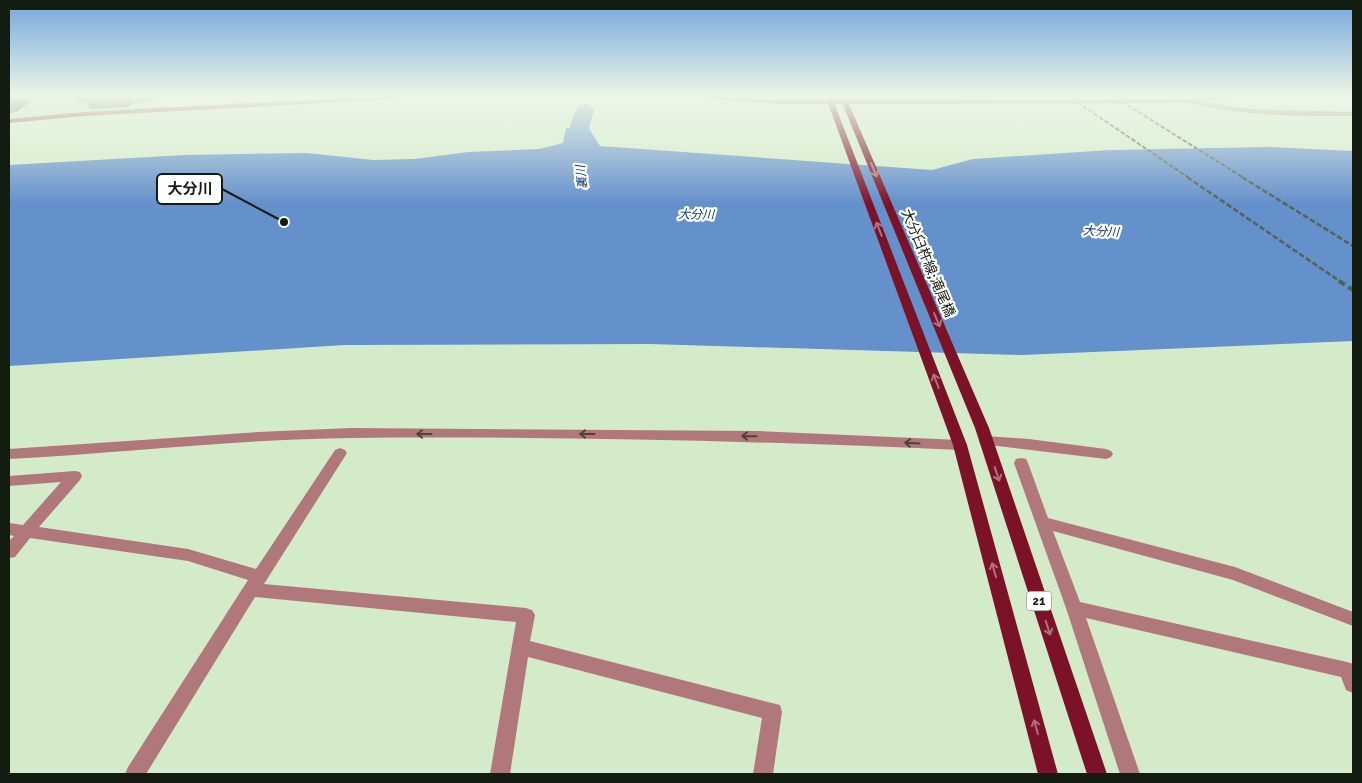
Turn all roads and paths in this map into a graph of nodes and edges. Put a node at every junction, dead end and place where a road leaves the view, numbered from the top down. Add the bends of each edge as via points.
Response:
1 (842, 132) edge
2 (857, 132) edge
3 (984, 435) junction
4 (960, 446) junction
5 (340, 453) dead end
6 (9, 454) edge
7 (1106, 454) dead end
8 (1021, 463) dead end
9 (9, 481) edge
10 (1043, 522) junction
11 (9, 529) edge
12 (27, 531) junction
13 (9, 552) edge
14 (255, 583) junction
15 (1074, 608) junction
16 (1353, 619) edge
17 (520, 647) junction
18 (1353, 684) edge
19 (135, 774) edge
20 (500, 774) edge
21 (763, 774) edge
22 (1048, 774) edge
23 (1096, 774) edge
24 (1130, 774) edge

4 -> 1 main road
2 -> 3 main road, 大分臼杵線;滝尾橋 / 21
3 - 7 street
3 -> 23 main road, 21
4 -> 6 street via 759,436 351,433
22 -> 4 main road
5 - 14 street
8 - 10 street
9 - 12 street via 74,476
10 - 15 street
10 - 16 street via 1236,574
11 - 12 street
12 - 13 street
12 - 14 street via 188,555
14 - 17 street via 526,615
14 - 19 street
15 - 18 street via 1347,670
15 - 24 street
17 - 20 street
17 - 21 street via 773,712

